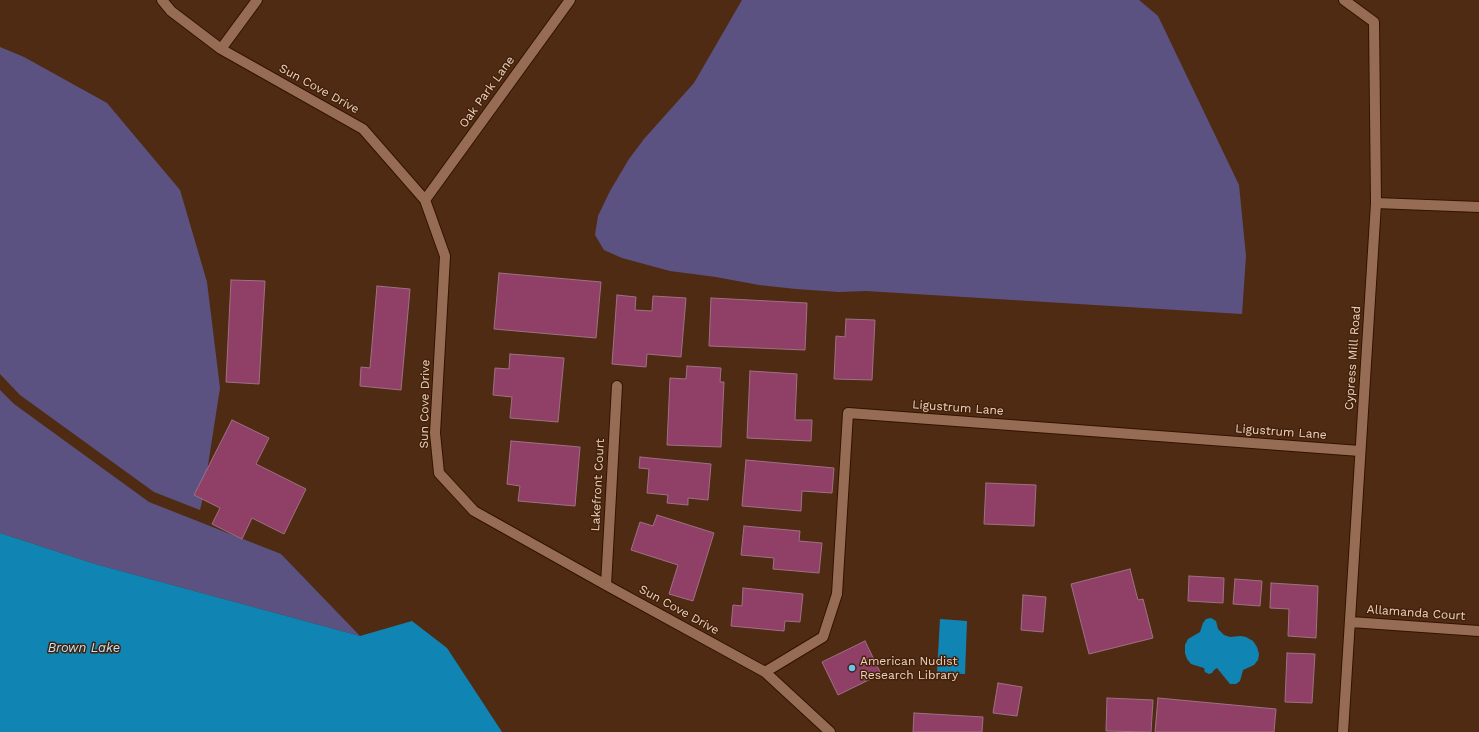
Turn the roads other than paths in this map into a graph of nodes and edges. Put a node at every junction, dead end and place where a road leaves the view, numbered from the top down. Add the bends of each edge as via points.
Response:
1 (162, 0) edge
2 (257, 0) edge
3 (570, 0) edge
4 (1344, 0) edge
5 (221, 49) junction
6 (425, 200) junction
7 (1376, 203) junction
8 (1479, 207) edge
9 (617, 386) dead end
10 (1360, 451) junction
11 (606, 585) junction
12 (1351, 622) junction
13 (1479, 631) edge
14 (765, 672) junction
15 (830, 732) edge
16 (1343, 732) edge

1 - 5 street, Sun Cove Drive via 171,11
2 - 5 street
3 - 6 street, Oak Park Lane
4 - 7 street, Cypress Mill Road via 1374,22
5 - 6 street, Sun Cove Drive via 363,129
6 - 11 street, Sun Cove Drive via 445,256 435,433 439,473 474,511
7 - 8 street
7 - 10 street, Cypress Mill Road
9 - 11 street, Lakefront Court
10 - 12 street, Cypress Mill Road
10 - 14 street, Ligustrum Lane via 848,413 837,594 823,638
11 - 14 street, Sun Cove Drive
12 - 13 street, Allamanda Court
12 - 16 street, Cypress Mill Road
14 - 15 street, Sun Cove Drive

